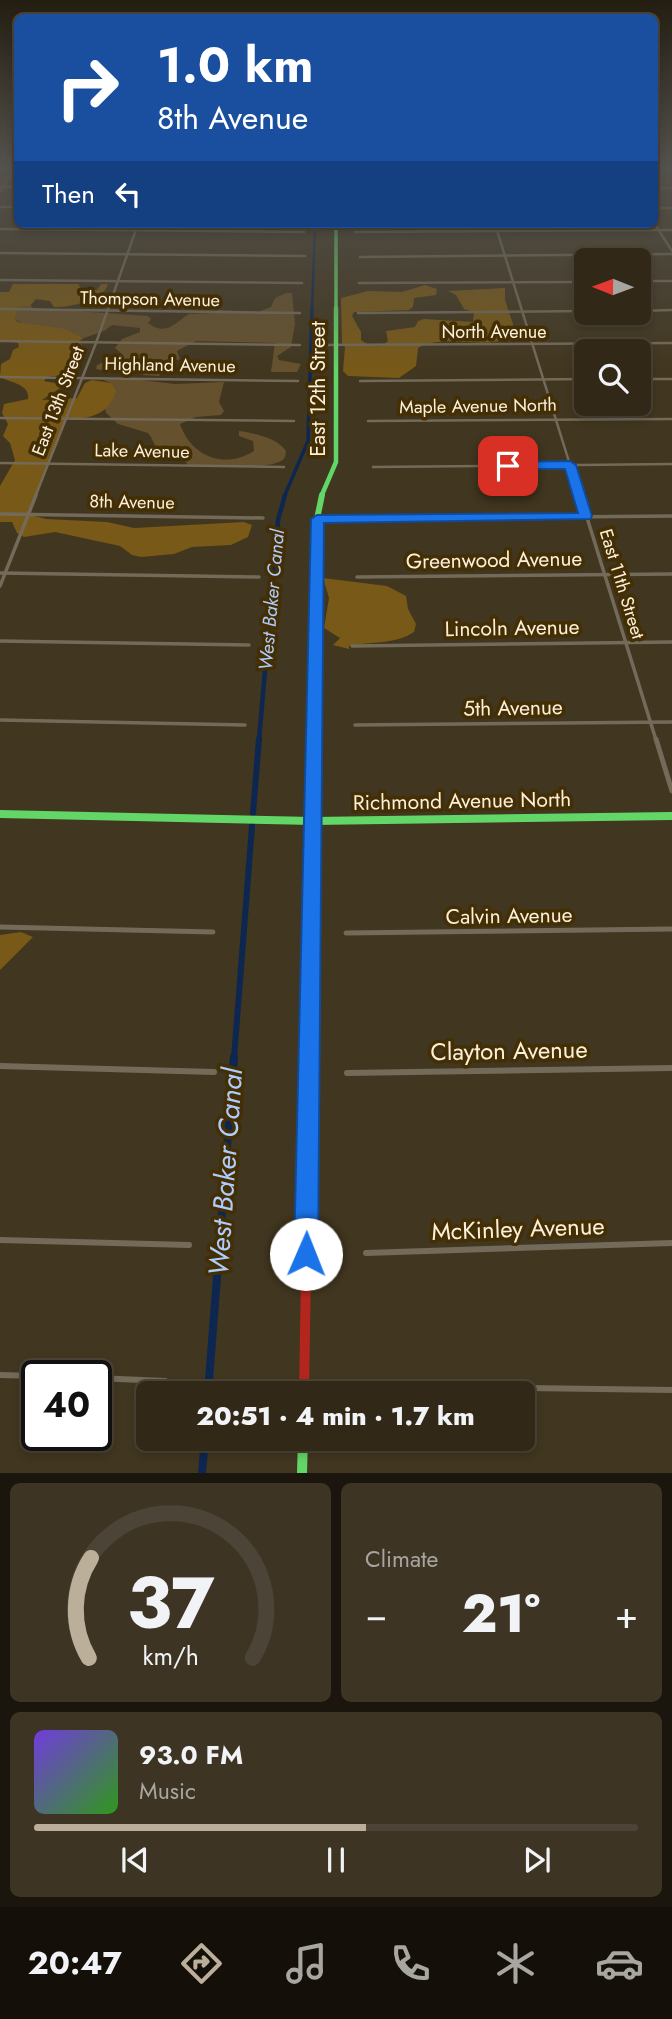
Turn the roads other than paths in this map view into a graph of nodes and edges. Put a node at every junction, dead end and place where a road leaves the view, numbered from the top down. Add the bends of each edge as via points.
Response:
1 (134, 235) edge
2 (336, 235) edge
3 (499, 235) edge
4 (662, 235) edge
5 (0, 253) edge
6 (672, 253) edge
7 (127, 255) junction
8 (305, 256) dead end
9 (505, 256) junction
10 (360, 257) dead end
11 (0, 280) edge
12 (118, 281) junction
13 (651, 281) edge
14 (672, 281) edge
15 (513, 282) junction
16 (574, 282) edge
17 (302, 283) dead end
18 (359, 283) dead end
19 (0, 309) edge
20 (107, 310) junction
21 (651, 310) edge
22 (672, 310) edge
23 (522, 311) junction
24 (574, 311) edge
25 (300, 313) dead end
26 (358, 313) dead end
27 (0, 341) edge
28 (96, 342) junction
29 (672, 343) edge
30 (532, 344) junction
31 (300, 345) dead end
32 (316, 345) dead end
33 (336, 345) junction
34 (0, 377) edge
35 (82, 378) junction
36 (574, 379) edge
37 (651, 379) edge
38 (672, 379) edge
39 (543, 380) junction
40 (298, 381) dead end
41 (360, 381) dead end
42 (0, 418) edge
43 (66, 418) junction
44 (672, 419) edge
45 (556, 420) junction
46 (294, 421) dead end
47 (368, 421) dead end
48 (0, 463) edge
49 (48, 464) junction
50 (672, 464) edge
51 (570, 465) junction
52 (284, 467) dead end
53 (373, 467) dead end
54 (0, 514) edge
55 (28, 514) junction
56 (586, 516) junction
57 (672, 516) edge
58 (263, 518) dead end
59 (317, 519) junction
60 (3, 573) edge
61 (604, 575) junction
62 (672, 575) edge
63 (259, 577) dead end
64 (358, 578) dead end
65 (0, 586) edge
66 (0, 641) edge
67 (672, 642) edge
68 (625, 643) junction
69 (249, 645) dead end
70 (352, 646) dead end
71 (0, 720) edge
72 (650, 722) junction
73 (672, 722) edge
74 (245, 725) dead end
75 (355, 725) dead end
76 (672, 791) edge
77 (0, 814) edge
78 (672, 816) edge
79 (313, 821) junction
80 (0, 927) edge
81 (672, 929) edge
82 (212, 932) dead end
83 (346, 933) dead end
84 (0, 1066) edge
85 (672, 1068) edge
86 (214, 1072) dead end
87 (347, 1073) dead end
88 (0, 1240) edge
89 (672, 1243) edge
90 (189, 1245) dead end
91 (366, 1253) dead end
92 (0, 1375) edge
93 (21, 1376) edge
94 (112, 1379) edge
95 (165, 1381) dead end
96 (304, 1381) edge
97 (535, 1388) edge
98 (672, 1390) edge
99 (303, 1451) edge
100 (302, 1473) edge

1 - 7 street, East 13th Street
2 - 33 street, East 12th Street
3 - 9 street, East 11th Street
4 - 6 street
5 - 7 street
6 - 9 street
7 - 8 street
7 - 12 street, East 13th Street
9 - 10 street
9 - 15 street, East 11th Street
11 - 12 street
12 - 17 street
12 - 20 street, East 13th Street
13 - 14 street
15 - 16 street
15 - 18 street
15 - 23 street, East 11th Street
19 - 20 street, Thompson Avenue
20 - 25 street, Thompson Avenue
20 - 28 street, East 13th Street
21 - 22 street
23 - 24 street
23 - 26 street
23 - 30 street, East 11th Street
27 - 28 street
28 - 31 street
28 - 35 street, East 13th Street
29 - 30 street, North Avenue
30 - 33 street, North Avenue
30 - 39 street, East 11th Street
32 - 33 street, North Avenue
33 - 59 street, East 12th Street via 336,462
34 - 35 street, Highland Avenue
35 - 40 street, Highland Avenue
35 - 43 street, East 13th Street
36 - 39 street
37 - 38 street
39 - 41 street
39 - 45 street, East 11th Street
42 - 43 street
43 - 46 street
43 - 49 street, East 13th Street
44 - 45 street, Maple Avenue North
45 - 47 street, Maple Avenue North
45 - 51 street, East 11th Street
48 - 49 street, Lake Avenue
49 - 52 street, Lake Avenue
49 - 55 street, East 13th Street
50 - 51 street
51 - 53 street
51 - 56 street, East 11th Street
54 - 55 street, 8th Avenue
55 - 58 street, 8th Avenue
55 - 60 street, East 13th Street
56 - 57 street
56 - 59 street
56 - 61 street, East 11th Street
59 - 79 street, East 12th Street
60 - 63 street
60 - 65 street, East 13th Street
61 - 62 street, Greenwood Avenue
61 - 64 street, Greenwood Avenue
61 - 68 street, East 11th Street
66 - 69 street
67 - 68 street, Lincoln Avenue
68 - 70 street, Lincoln Avenue
68 - 72 street, East 11th Street
71 - 74 street
72 - 73 street, 5th Avenue
72 - 75 street, 5th Avenue
72 - 76 street, East 11th Street
77 - 79 street, Richmond Avenue North
78 - 79 street, Richmond Avenue North
79 - 96 street, East 12th Street
80 - 82 street
81 - 83 street, Calvin Avenue
84 - 86 street
85 - 87 street, Clayton Avenue
88 - 90 street
89 - 91 street, McKinley Avenue
92 - 93 street
94 - 95 street
97 - 98 street
99 - 100 street

